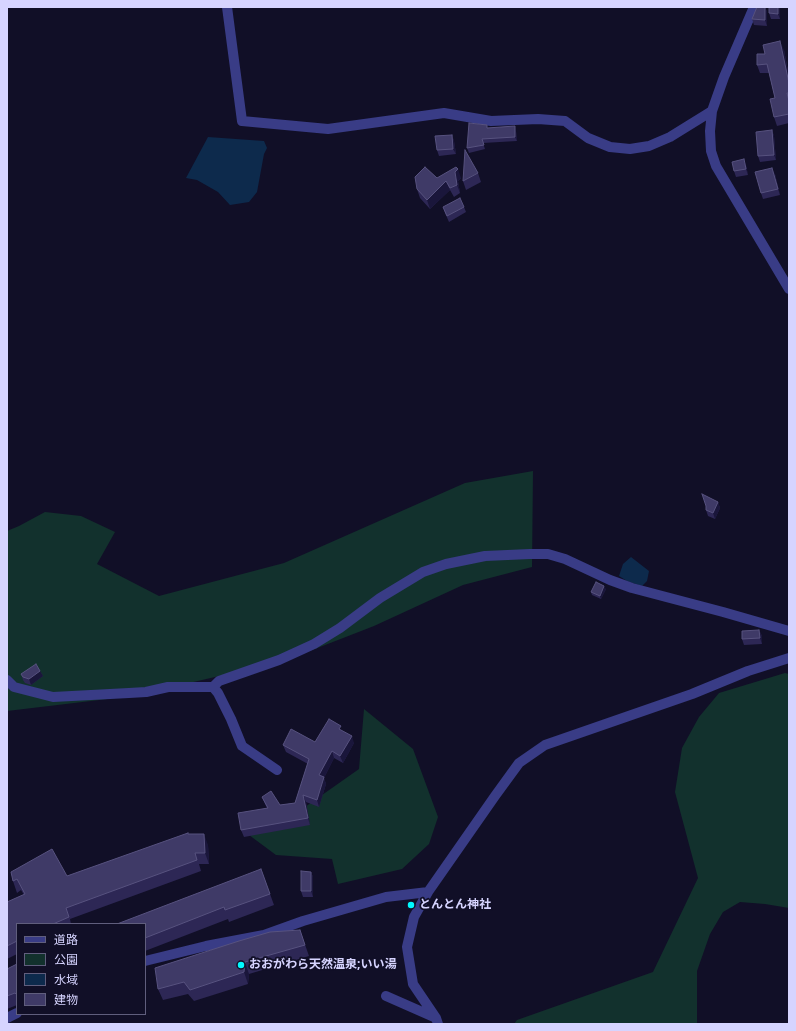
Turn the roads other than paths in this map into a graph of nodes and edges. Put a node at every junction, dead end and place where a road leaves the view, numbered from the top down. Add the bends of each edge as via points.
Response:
1 (227, 7) edge
2 (754, 7) edge
3 (712, 111) junction
4 (789, 289) edge
5 (789, 631) edge
6 (789, 658) edge
7 (7, 680) edge
8 (213, 687) junction
9 (277, 770) dead end
10 (428, 892) junction
11 (146, 961) edge
12 (386, 996) dead end
13 (16, 1014) edge
14 (7, 1018) edge
15 (436, 1022) edge

1 - 3 street via 242,121 328,129 444,113 491,121 538,119 565,121 588,138 610,147 630,149 649,146 670,137
2 - 3 street
3 - 4 street via 711,151 716,166
5 - 8 street via 632,588 548,554 485,556 423,572 380,598 314,644 279,660 219,681
6 - 10 street via 545,745 519,763
7 - 8 street via 14,687 53,697 129,694 168,687
8 - 9 street via 231,719 242,746
10 - 11 street via 386,897 264,935
10 - 15 street via 414,917 408,947 414,984
12 - 15 street
13 - 14 street

